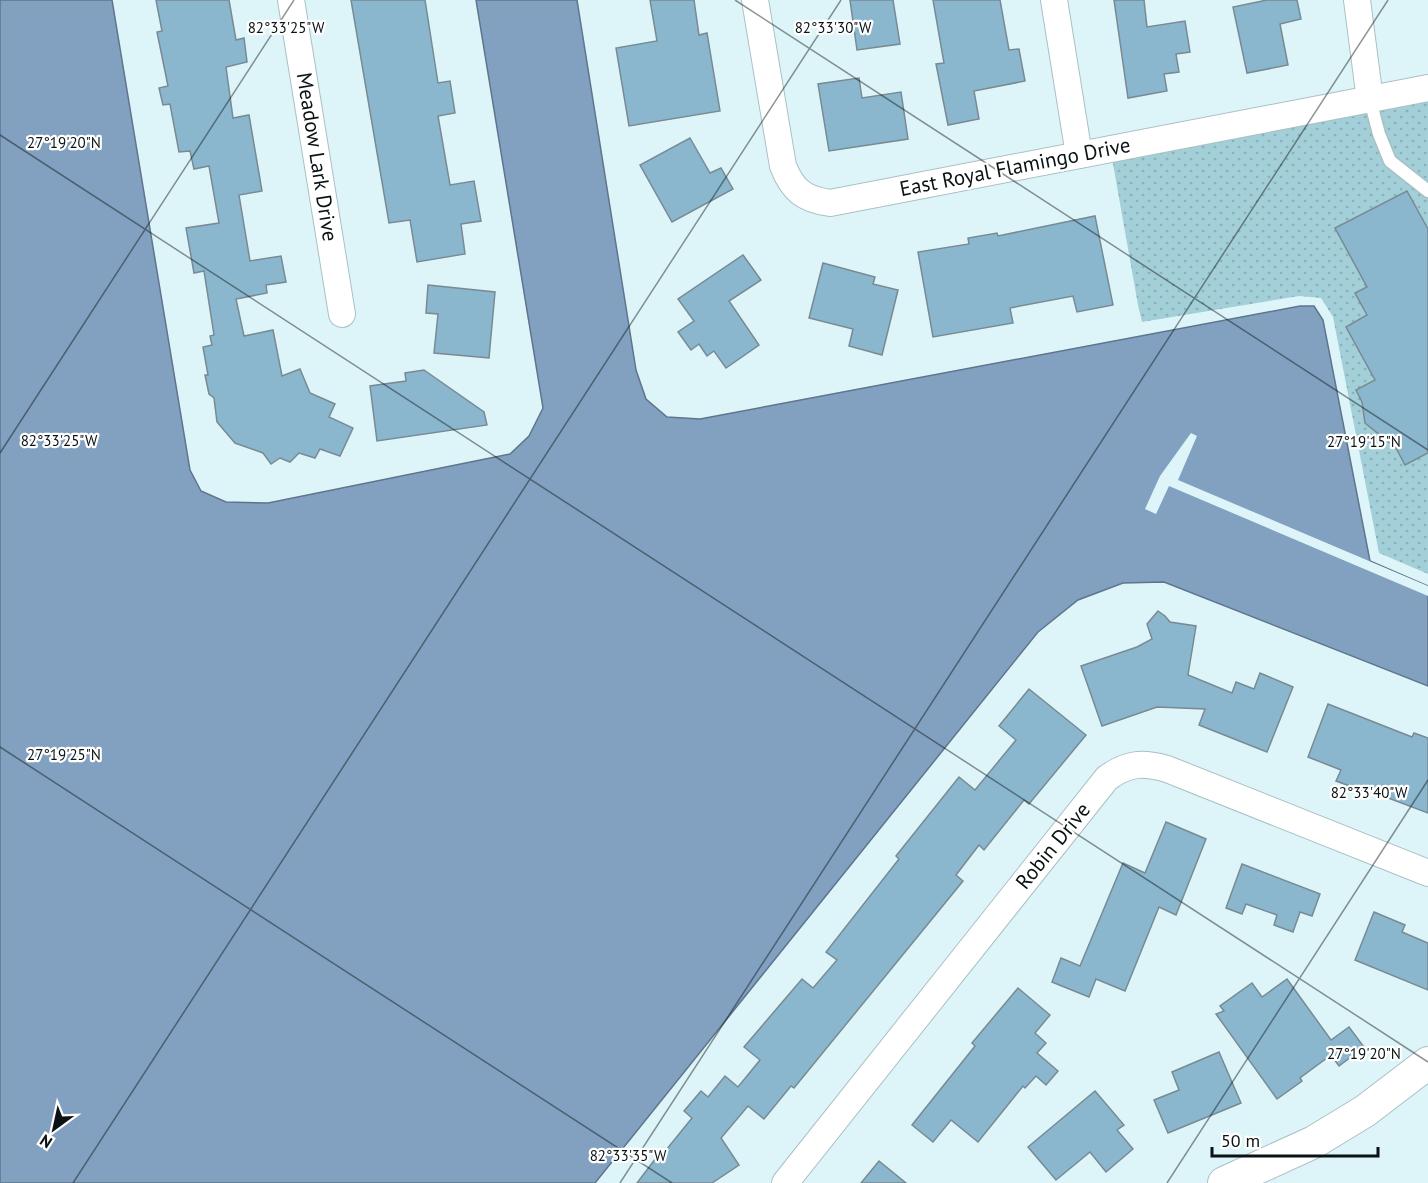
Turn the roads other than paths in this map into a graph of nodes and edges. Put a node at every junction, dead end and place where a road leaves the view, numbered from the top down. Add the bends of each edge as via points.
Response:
1 (291, 0) edge
2 (755, 0) edge
3 (1054, 0) edge
4 (1357, 0) edge
5 (1428, 88) edge
6 (1370, 100) junction
7 (1079, 155) junction
8 (1428, 191) edge
9 (342, 314) dead end
10 (1428, 873) edge
11 (1428, 1063) edge
12 (785, 1183) edge
13 (1224, 1183) edge

1 - 9 street, Meadow Lark Drive
2 - 7 street, East Royal Flamingo Drive via 783,166 799,192 815,200 830,202
3 - 7 street
4 - 6 street
5 - 6 street, East Royal Flamingo Drive
6 - 7 street, East Royal Flamingo Drive
6 - 8 lane via 1390,161
10 - 12 street, Robin Drive via 1167,769 1138,764 1120,770 1107,778
11 - 13 street via 1365,1111 1314,1142

